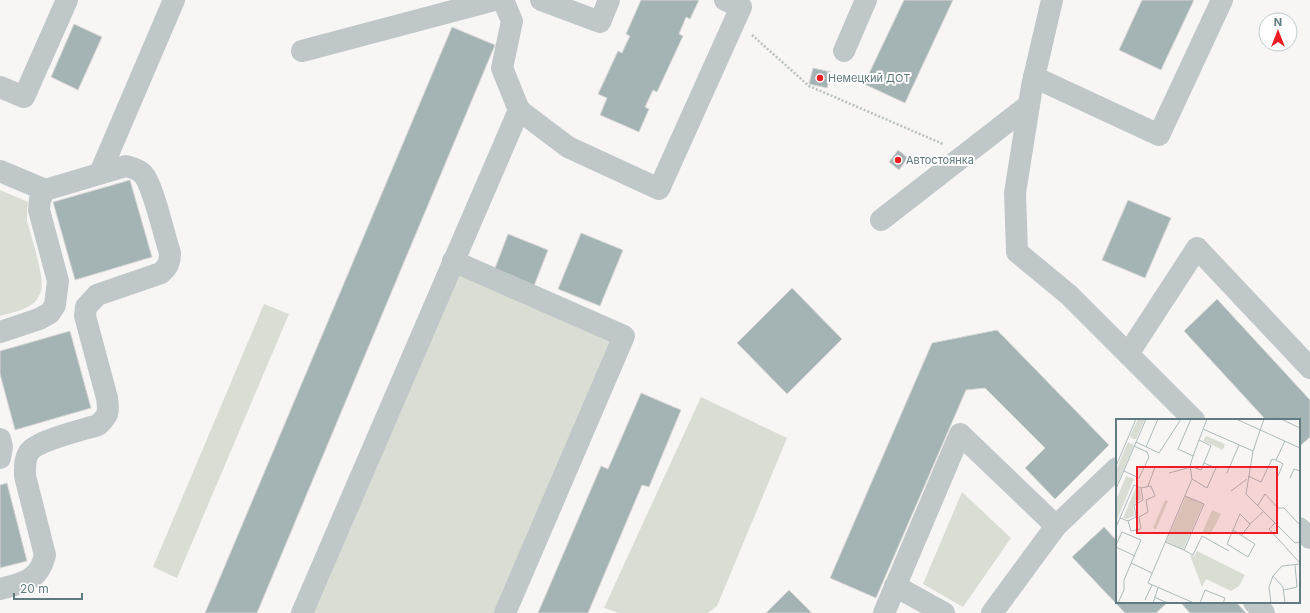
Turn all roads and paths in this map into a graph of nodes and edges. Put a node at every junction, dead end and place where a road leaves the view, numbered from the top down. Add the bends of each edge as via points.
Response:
1 (67, 0) edge
2 (174, 0) edge
3 (494, 0) edge
4 (503, 0) edge
5 (541, 0) edge
6 (609, 0) edge
7 (725, 0) edge
8 (866, 0) edge
9 (1052, 0) edge
10 (1222, 0) edge
11 (736, 19) junction
12 (302, 51) dead end
13 (844, 51) dead end
14 (1034, 76) junction
15 (0, 87) edge
16 (1029, 105) junction
17 (518, 110) junction
18 (966, 154) junction
19 (0, 172) edge
20 (100, 173) junction
21 (45, 190) junction
22 (880, 220) dead end
23 (453, 262) junction
24 (0, 332) edge
25 (1128, 354) junction
26 (1310, 368) edge
27 (1181, 416) edge
28 (0, 439) edge
29 (0, 458) edge
30 (1116, 469) edge
31 (1056, 526) junction
32 (1300, 529) edge
33 (1310, 538) edge
34 (895, 586) junction
35 (0, 589) edge
36 (1255, 603) edge
37 (302, 613) edge
38 (505, 613) edge
39 (884, 613) edge
40 (944, 613) edge
41 (992, 613) edge
42 (1264, 613) edge

1 - 15 street via 24,98
2 - 20 street
3 - 12 street
4 - 17 street via 512,21 502,68
5 - 6 street via 600,22
7 - 11 street via 741,8
8 - 13 street
9 - 14 street
10 - 14 street via 1159,135
11 - 17 street via 659,189 568,147
11 - 18 path via 809,86
14 - 16 street
16 - 18 street
16 - 25 street via 1015,193 1017,252 1069,295
17 - 23 street
18 - 22 street
19 - 21 street
20 - 21 street
20 - 35 street via 126,166 142,173 149,184 170,253 170,262 161,273 97,295 86,307 84,316 109,411 98,425 39,444 30,451 24,465 25,476 45,555 40,570 32,578
21 - 24 street via 40,199 39,210 58,281 55,305 50,313 39,319
23 - 37 street
23 - 38 street via 624,336
25 - 26 street via 1197,248
25 - 27 street
28 - 29 street
30 - 31 street
31 - 34 street via 960,434
31 - 41 street
32 - 33 street
34 - 39 street
34 - 40 street
36 - 42 street

